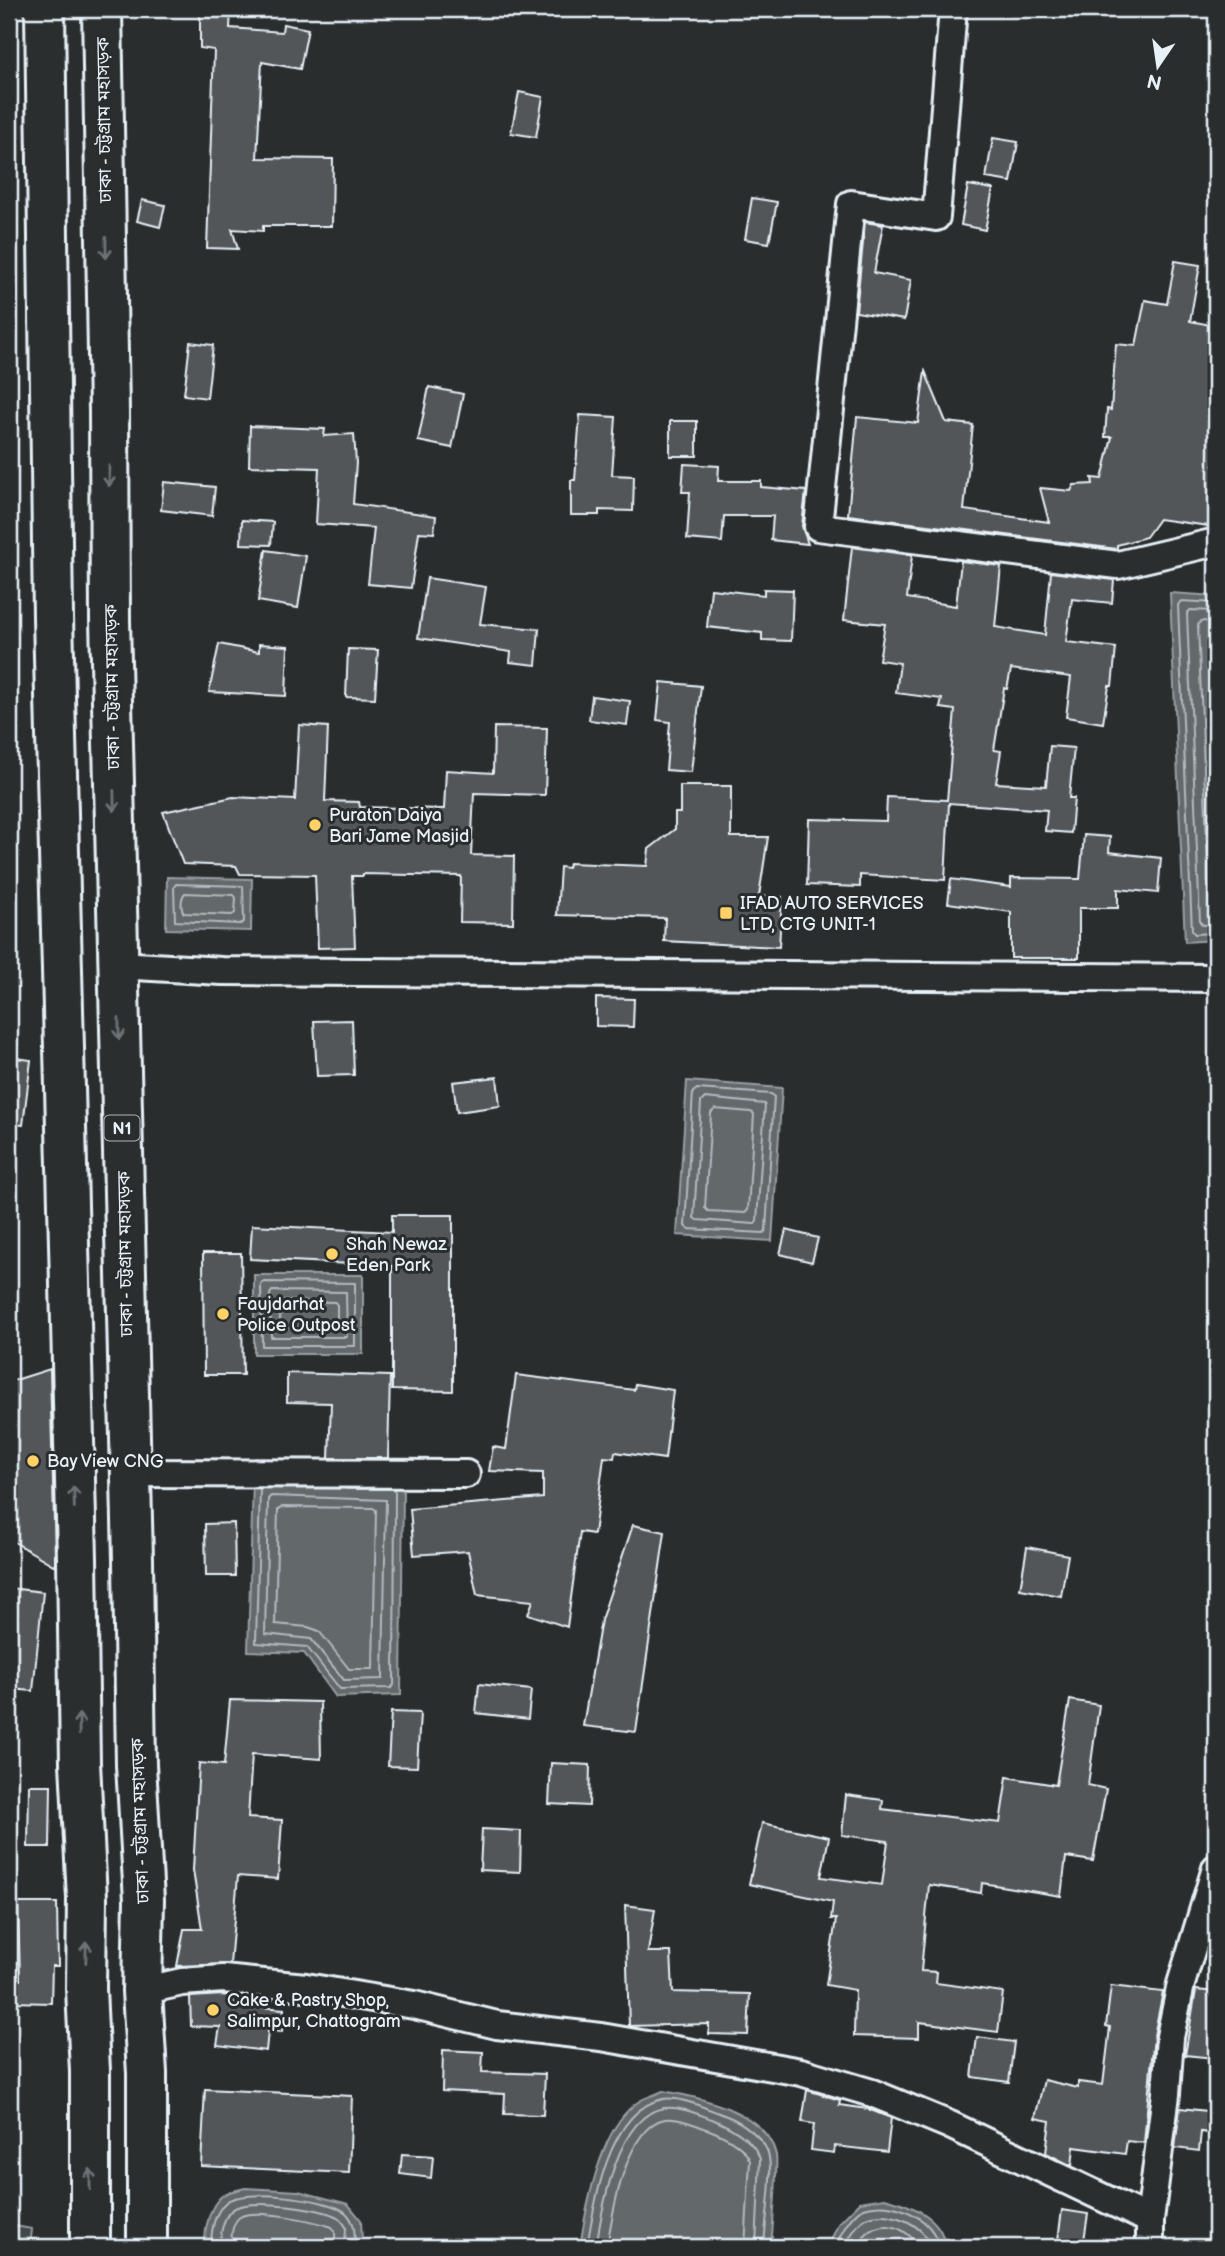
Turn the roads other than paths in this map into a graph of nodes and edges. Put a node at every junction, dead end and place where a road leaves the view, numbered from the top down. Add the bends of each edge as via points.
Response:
1 (45, 9) edge
2 (102, 9) edge
3 (953, 9) edge
4 (1216, 542) edge
5 (118, 965) junction
6 (1216, 978) edge
7 (130, 1474) junction
8 (466, 1474) dead end
9 (1216, 1868) edge
10 (142, 1990) junction
11 (1150, 2220) junction
12 (90, 2247) edge
13 (147, 2247) edge
14 (1150, 2247) edge

12 -> 1 highway via 87,1898 53,617
2 -> 5 highway, ঢাকা - চট্টগ্রাম মহাসড়ক / N1
3 - 4 street via 936,217 850,204 818,527 1118,565
5 - 6 street via 222,971
5 -> 7 highway, ঢাকা - চট্টগ্রাম মহাসড়ক / N1
7 - 8 street
7 - 10 highway, ঢাকা - চট্টগ্রাম মহাসড়ক / N1 via 136,1765 144,1900
9 - 11 street via 1170,2037
10 - 11 street via 223,1979 306,1987 497,2025 801,2072 872,2093 950,2125
10 - 13 highway, ঢাকা - চট্টগ্রাম মহাসড়ক / N1
11 - 14 street

